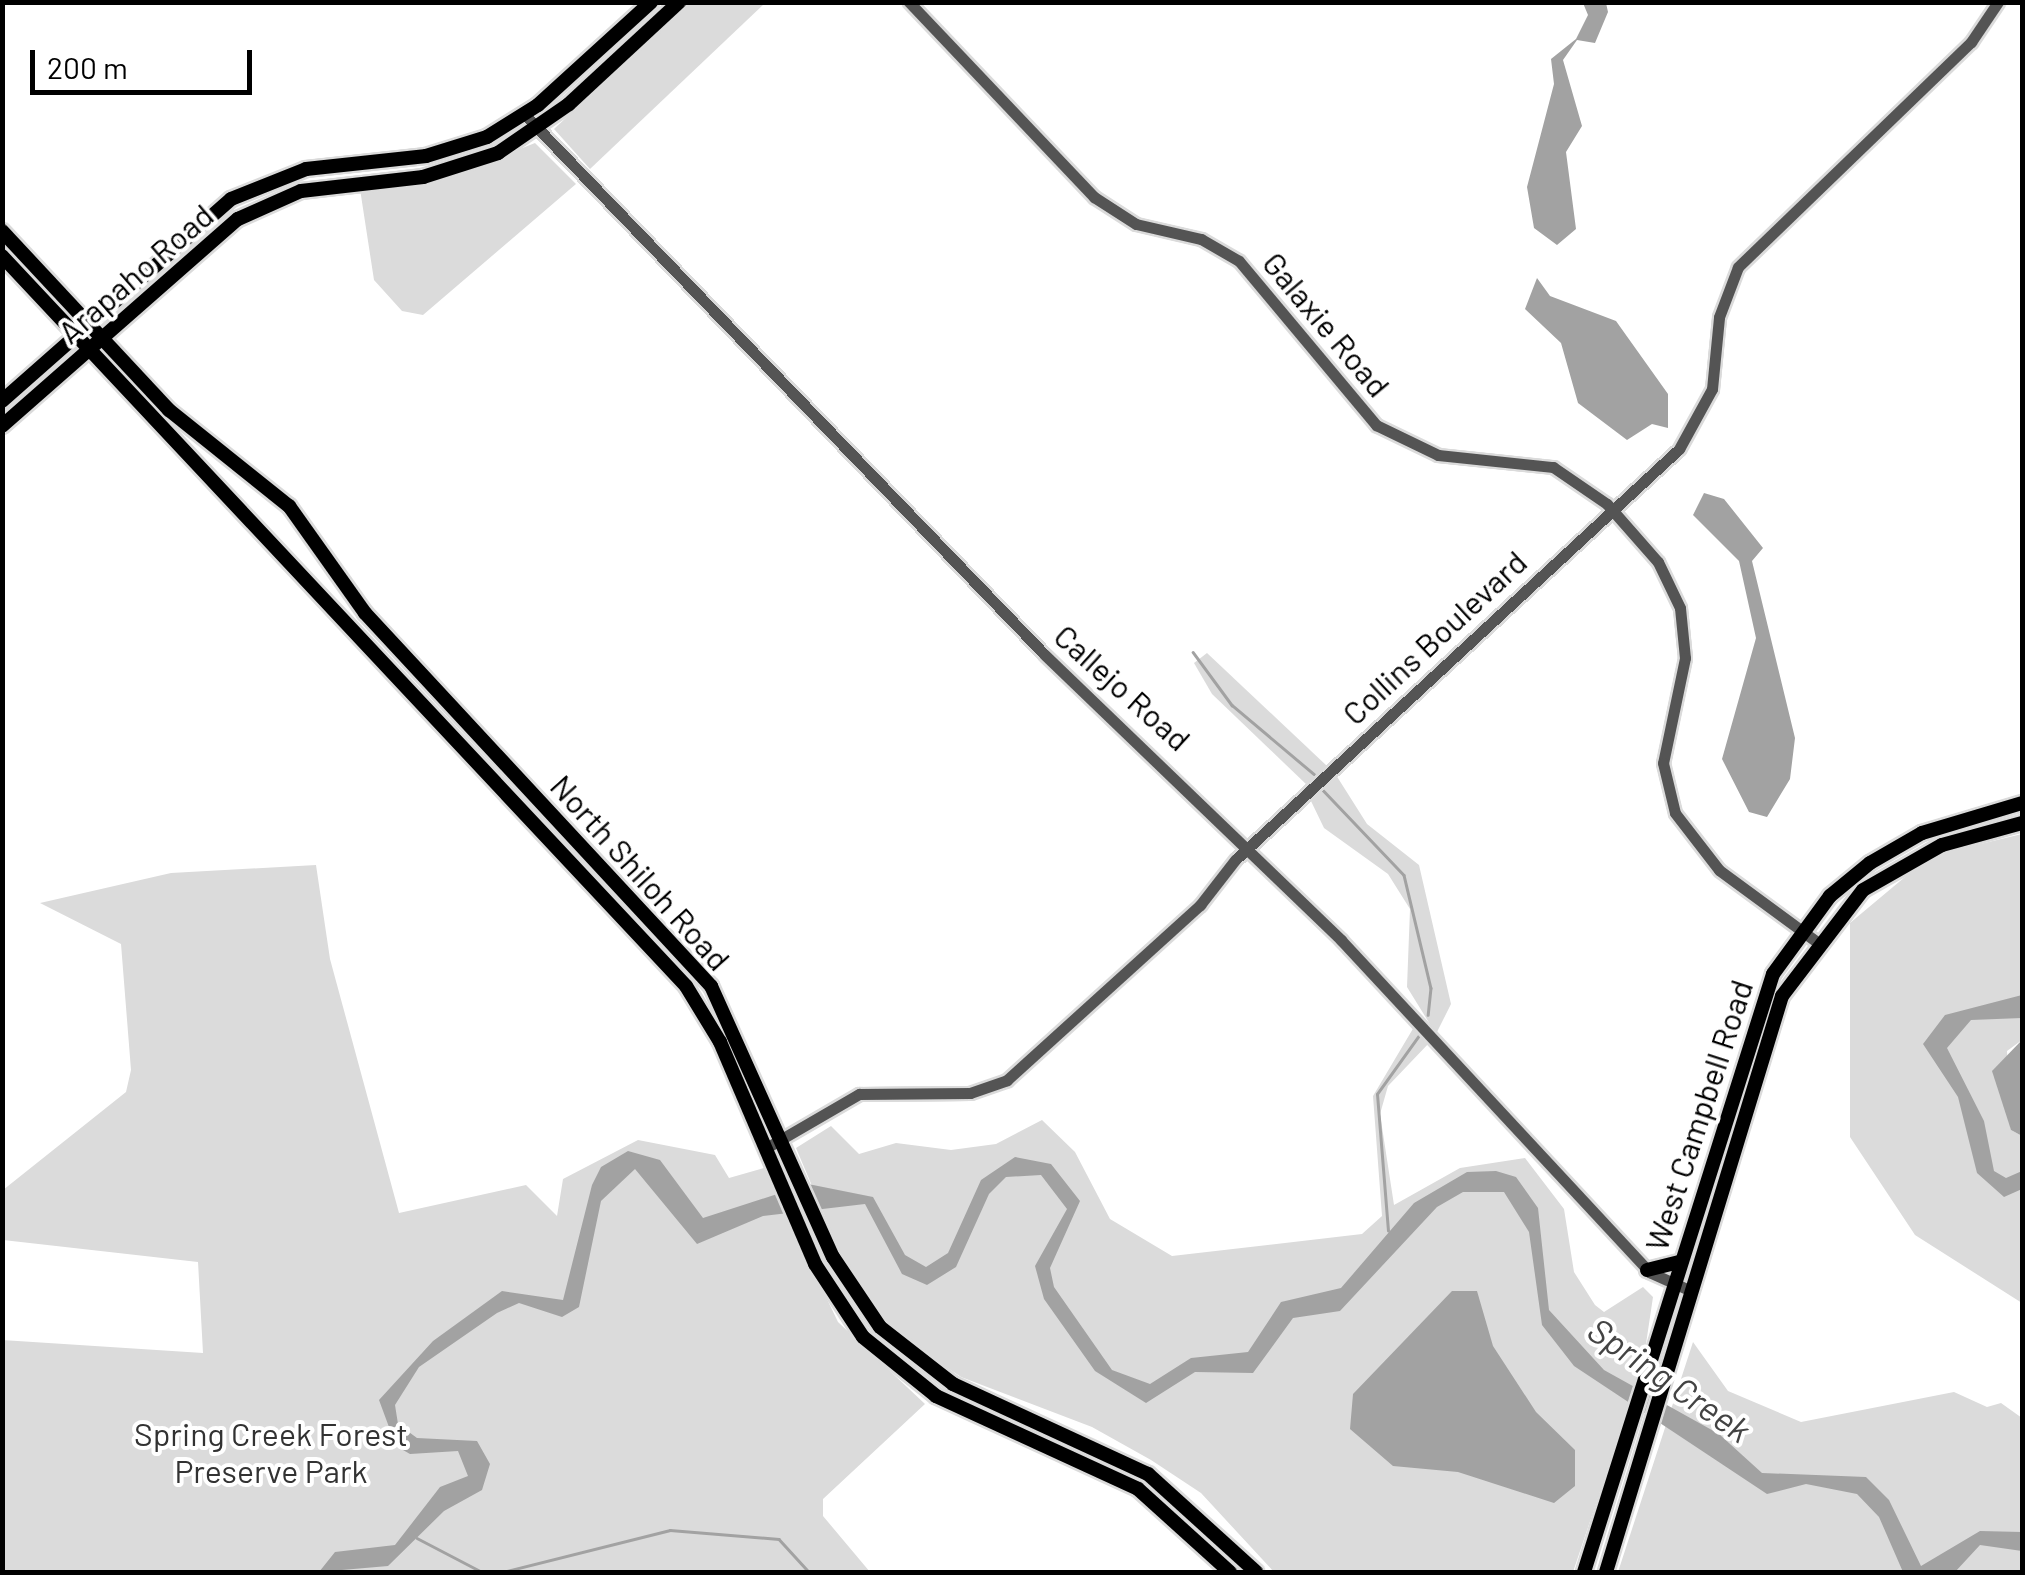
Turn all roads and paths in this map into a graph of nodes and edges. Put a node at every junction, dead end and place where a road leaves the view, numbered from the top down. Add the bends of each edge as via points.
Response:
1 (651, 2) edge
2 (679, 2) edge
3 (910, 2) edge
4 (1998, 2) edge
5 (524, 116) junction
6 (538, 130) junction
7 (232, 199) junction
8 (241, 217) junction
9 (2, 230) edge
10 (2, 256) edge
11 (34, 265) junction
12 (22, 276) junction
13 (88, 323) junction
14 (76, 335) junction
15 (102, 337) junction
16 (88, 349) junction
17 (2, 401) edge
18 (2, 426) edge
19 (161, 427) junction
20 (192, 428) junction
21 (1613, 511) junction
22 (2022, 803) edge
23 (2022, 823) edge
24 (1249, 846) junction
25 (1853, 875) junction
26 (1863, 890) junction
27 (1802, 930) junction
28 (1817, 942) junction
29 (787, 1147) junction
30 (769, 1154) junction
31 (1679, 1262) junction
32 (1648, 1271) junction
33 (1673, 1284) junction
34 (1689, 1290) junction
35 (1667, 1301) junction
36 (1230, 1572) edge
37 (1256, 1572) edge
38 (1584, 1572) edge
39 (1606, 1572) edge

1 - 5 main road, Arapaho Road
2 - 6 main road, Arapaho Road
3 - 21 street, Galaxie Road via 1094,197 1136,224 1201,239 1239,261 1376,425 1438,455 1553,467
4 - 21 street, Collins Boulevard via 1971,42 1750,250 1727,290 1700,419
5 - 6 street, Callejo Road
5 - 7 main road, Arapaho Road via 454,149 306,169
6 - 8 main road, Arapaho Road via 456,169 301,191
6 - 24 street, Callejo Road via 1063,674
7 - 8 main road
7 - 13 main road, Arapaho Road
8 - 15 main road, Arapaho Road
9 - 11 main road, North Shiloh Road
10 - 12 main road, North Shiloh Road
11 - 12 main road
11 - 13 main road, North Shiloh Road
12 - 14 main road, North Shiloh Road
13 - 14 main road, Arapaho Road
13 - 15 main road, North Shiloh Road
14 - 16 main road, North Shiloh Road
14 - 17 main road, Arapaho Road
15 - 16 main road, Arapaho Road
15 - 20 main road, North Shiloh Road
16 - 18 main road, Arapaho Road
16 - 19 main road, North Shiloh Road
19 - 20 main road
19 - 30 main road, North Shiloh Road via 674,972 713,1027
20 - 29 main road, North Shiloh Road via 289,506 365,613 710,986
21 - 24 street, Collins Boulevard
21 - 27 street, Galaxie Road via 1658,562 1680,608 1685,658 1662,763 1675,814 1719,870
22 - 25 main road, West Campbell Road via 1922,833
23 - 26 main road, West Campbell Road via 1942,845
24 - 29 street, Collins Boulevard via 1200,905 1007,1080 970,1092 859,1094
24 - 32 street, Callejo Road
25 - 26 main road
25 - 27 main road, West Campbell Road
26 - 28 main road, West Campbell Road
27 - 28 street, Galaxie Road
27 - 31 main road, West Campbell Road via 1764,990
28 - 34 main road, West Campbell Road via 1774,1015
29 - 30 street, Collins Boulevard
29 - 37 main road, North Shiloh Road via 842,1276 900,1345 953,1384 1148,1474
30 - 36 main road, North Shiloh Road via 825,1284 886,1359 955,1406 1138,1489
31 - 32 main road
31 - 33 main road, West Campbell Road
32 - 33 street, Callejo Road
32 - 35 main road
33 - 34 street, Callejo Road
33 - 35 main road, West Campbell Road
34 - 39 main road, West Campbell Road via 1670,1375
35 - 38 main road, West Campbell Road via 1652,1370

